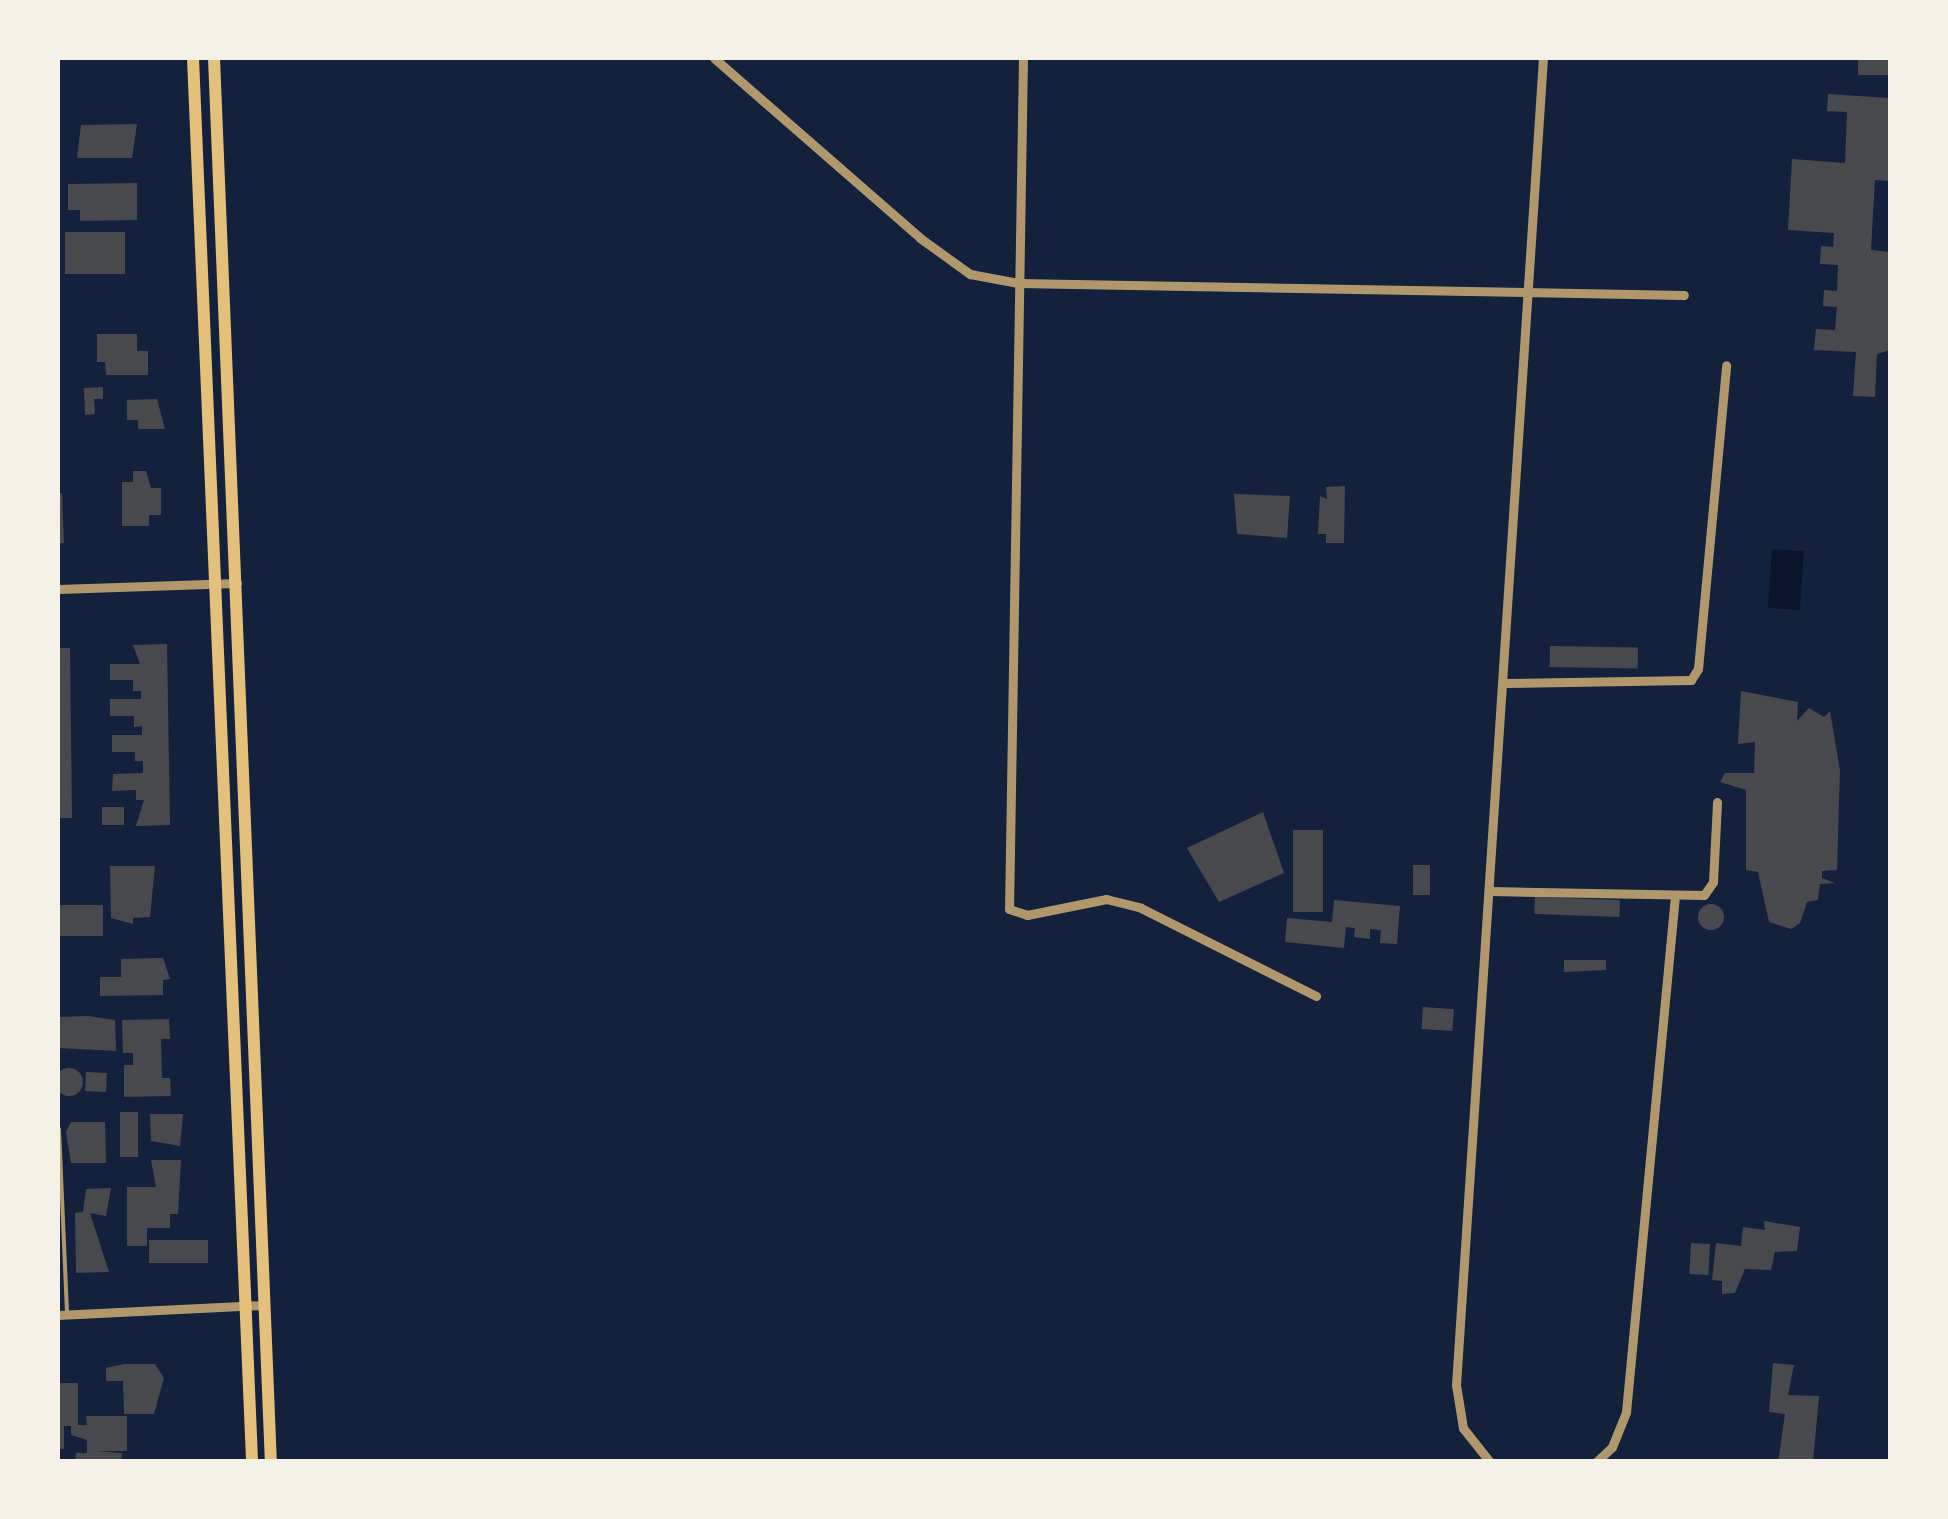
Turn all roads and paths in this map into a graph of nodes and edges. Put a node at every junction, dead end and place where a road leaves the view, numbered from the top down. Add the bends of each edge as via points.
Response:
1 (193, 58) edge
2 (214, 58) edge
3 (714, 58) edge
4 (1023, 58) edge
5 (1542, 58) edge
6 (1018, 284) junction
7 (1528, 292) junction
8 (1684, 295) dead end
9 (1726, 365) dead end
10 (238, 583) junction
11 (217, 584) junction
12 (58, 589) edge
13 (1504, 683) junction
14 (1717, 802) dead end
15 (1490, 892) junction
16 (1676, 896) junction
17 (1316, 996) dead end
18 (60, 1129) edge
19 (264, 1305) junction
20 (245, 1306) junction
21 (62, 1315) edge
22 (252, 1462) edge
23 (271, 1462) edge
24 (1490, 1462) edge
25 (1596, 1462) edge

1 - 11 main road
2 - 10 main road
3 - 6 street via 943,257 970,274
4 - 6 street
5 - 7 street
6 - 7 street
6 - 17 street via 1009,909 1027,916 1106,899 1141,908
7 - 8 street
7 - 13 street
9 - 13 street via 1692,680
10 - 11 street
10 - 19 main road
11 - 12 street
11 - 20 main road
13 - 15 street
14 - 16 street via 1713,882 1704,895
15 - 16 street
15 - 24 street via 1456,1385 1463,1428
16 - 25 street via 1626,1412 1612,1447
18 - 21 lane
19 - 20 street
19 - 23 main road
20 - 21 street
20 - 22 main road

